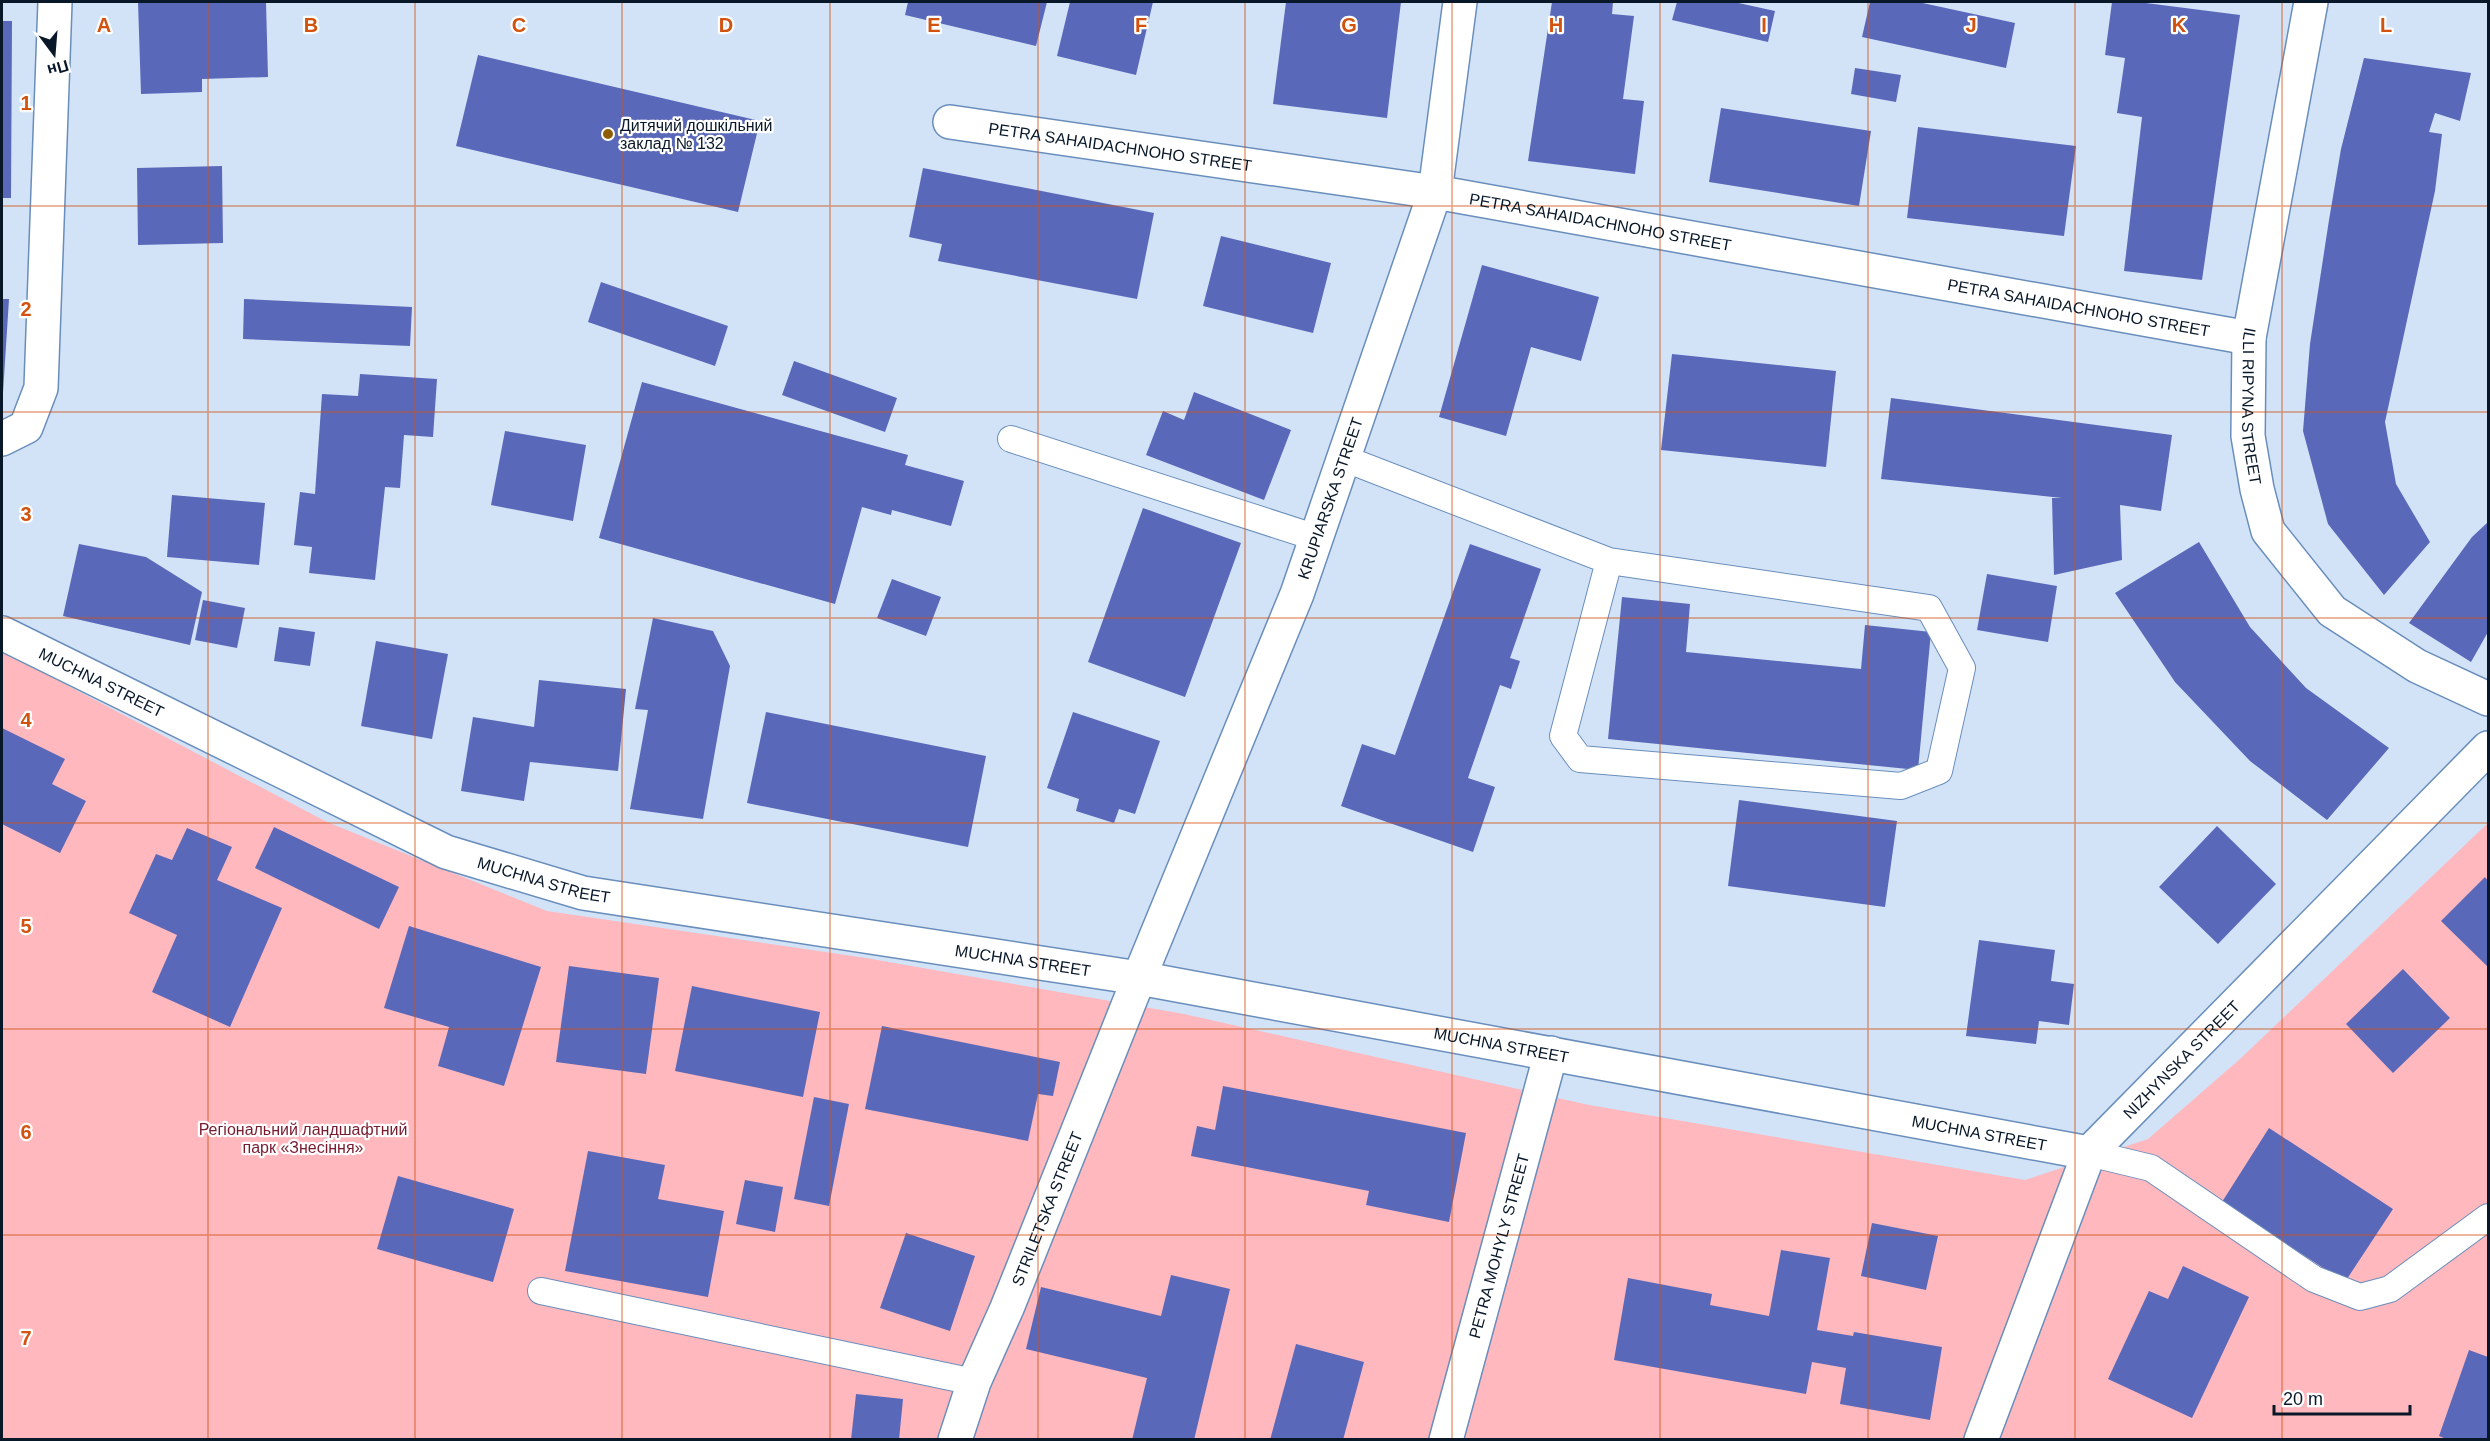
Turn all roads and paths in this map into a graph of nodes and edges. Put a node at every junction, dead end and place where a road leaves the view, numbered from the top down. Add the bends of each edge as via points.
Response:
1 (55, 2) edge
2 (1460, 2) edge
3 (2311, 2) edge
4 (950, 122) dead end
5 (1435, 192) junction
6 (2248, 338) junction
7 (2, 439) edge
8 (1011, 439) dead end
9 (1343, 458) junction
10 (1317, 538) junction
11 (1609, 561) junction
12 (2, 633) edge
13 (2488, 699) edge
14 (2488, 748) edge
15 (1139, 978) junction
16 (1551, 1053) junction
17 (2089, 1153) junction
18 (2488, 1217) edge
19 (541, 1291) dead end
20 (974, 1382) junction
21 (955, 1440) edge
22 (1446, 1440) edge
23 (1980, 1440) edge

1 - 7 street via 41,388 26,427
2 - 5 street, KRUPIARSKA STREET
3 - 6 street, ILLI RIPYNA STREET
4 - 5 street, PETRA SAHAIDACHNOHO STREET
5 - 6 street, PETRA SAHAIDACHNOHO STREET
5 - 9 street, KRUPIARSKA STREET
6 - 13 street, ILLI RIPYNA STREET via 2248,436 2268,531 2332,611 2417,666
8 - 10 lane
9 - 10 street, KRUPIARSKA STREET
9 - 11 lane
10 - 15 street, KRUPIARSKA STREET
11 - 11 lane via 1929,608 1962,668 1939,771 1901,786 1580,759 1563,736
12 - 15 street, MUCHNA STREET via 446,852 583,893
14 - 17 street, NIZHYNSKA STREET
15 - 16 street, MUCHNA STREET
15 - 20 street, STRILETSKA STREET
16 - 17 street, MUCHNA STREET
16 - 22 street, PETRA MOHYLY STREET
17 - 18 lane via 2151,1168 2314,1279 2360,1297 2390,1289
17 - 23 street, NIZHYNSKA STREET
19 - 20 lane
20 - 21 street, STRILETSKA STREET

